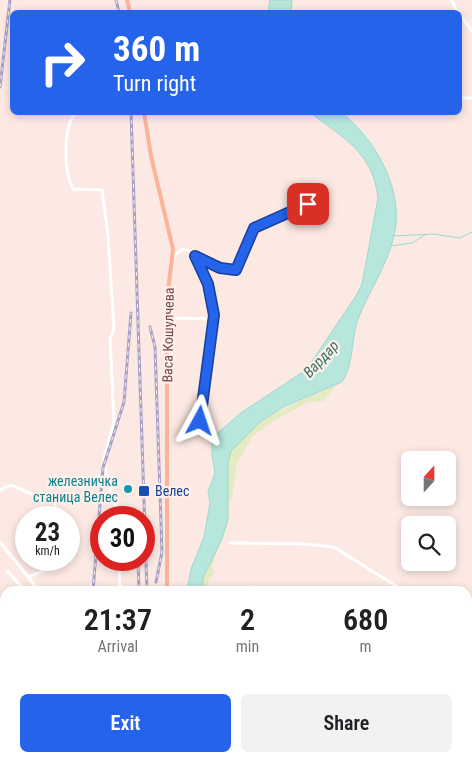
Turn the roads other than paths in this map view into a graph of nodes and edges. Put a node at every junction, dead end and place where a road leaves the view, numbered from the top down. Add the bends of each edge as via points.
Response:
1 (462, 18) edge
2 (472, 31) edge
3 (74, 115) dead end
4 (145, 115) edge
5 (308, 204) dead end
6 (195, 256) junction
7 (172, 257) junction
8 (167, 318) junction
9 (214, 319) junction
10 (199, 424) dead end
11 (0, 490) edge
12 (110, 500) junction
13 (54, 502) junction
14 (55, 506) edge
15 (116, 506) edge
16 (0, 542) edge
17 (230, 543) dead end
18 (7, 571) dead end
19 (40, 571) edge
20 (119, 571) edge
21 (29, 578) junction
22 (22, 586) edge
23 (36, 586) edge
24 (120, 586) edge
25 (167, 586) edge
26 (396, 586) edge

1 - 2 street
3 - 12 street via 69,126 66,156 68,181 73,189 102,190 108,235 114,328 110,338 114,422 104,458 110,482
4 - 7 main road, Васа Кошулчева via 157,184 171,235
5 - 6 street via 254,228 236,270 220,268
6 - 7 street via 183,248
6 - 9 street via 208,284
7 - 8 main road, Васа Кошулчева
8 - 9 street
8 - 25 main road, Васа Кошулчева
9 - 10 street
11 - 13 street via 11,485
12 - 13 street
12 - 15 street
13 - 14 street
16 - 21 street
17 - 26 street via 296,543 334,547
18 - 22 street
19 - 21 street via 32,573
20 - 24 street
21 - 23 street

